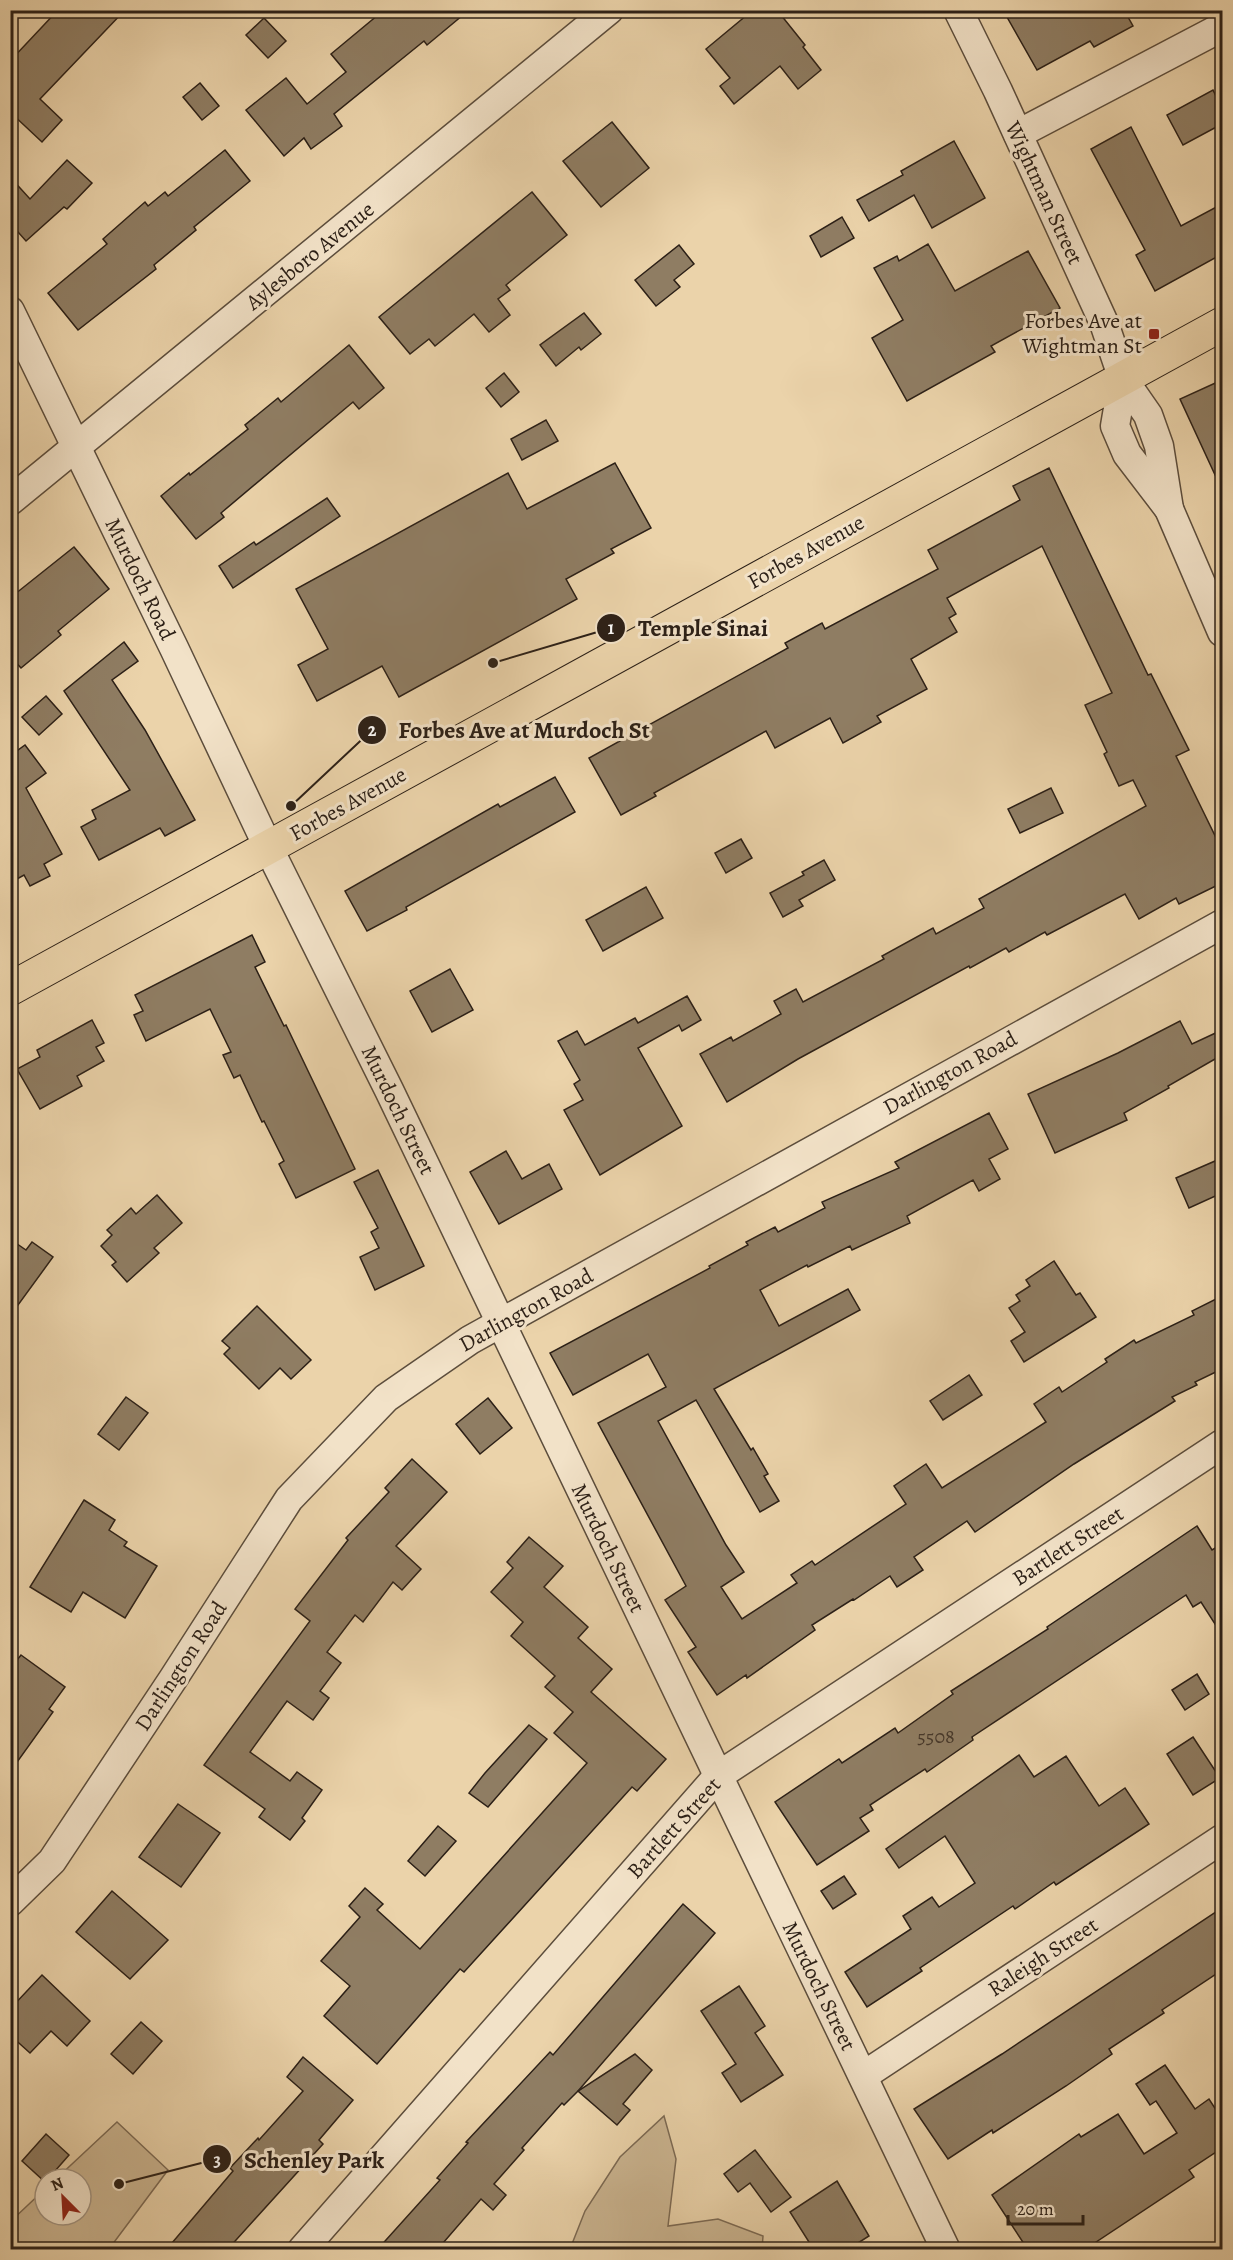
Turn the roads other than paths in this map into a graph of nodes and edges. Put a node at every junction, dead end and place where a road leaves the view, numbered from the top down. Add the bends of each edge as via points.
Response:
1 (609, 10) edge
2 (958, 10) edge
3 (1222, 27) edge
4 (1018, 134) junction
5 (10, 311) edge
6 (1222, 324) edge
7 (1123, 378) junction
8 (76, 447) junction
9 (10, 501) edge
10 (1222, 632) edge
11 (268, 848) junction
12 (1222, 924) edge
13 (10, 989) edge
14 (500, 1324) junction
15 (1222, 1444) edge
16 (718, 1776) junction
17 (1222, 1839) edge
18 (10, 1902) edge
19 (863, 2076) junction
20 (302, 2250) edge
21 (946, 2250) edge

1 - 8 street, Aylesboro Avenue
2 - 4 street, Wightman Street
3 - 4 street
4 - 7 street, Wightman Street via 1104,322
5 - 8 street, Murdoch Road
6 - 7 main road, Forbes Avenue
7 - 10 street, Wightman Street via 1148,415 1159,446 1169,509
7 - 11 main road, Forbes Avenue
8 - 9 street, Aylesboro Avenue
8 - 11 street, Murdoch Road
11 - 13 main road, Forbes Avenue
11 - 14 street, Murdoch Street
12 - 14 street, Darlington Road
14 - 16 street, Murdoch Street
14 - 18 street, Darlington Road via 386,1398 289,1499 52,1862
15 - 16 street, Bartlett Street
16 - 19 street, Murdoch Street
16 - 20 street, Bartlett Street
17 - 19 street, Raleigh Street
19 - 21 street, Murdoch Street

